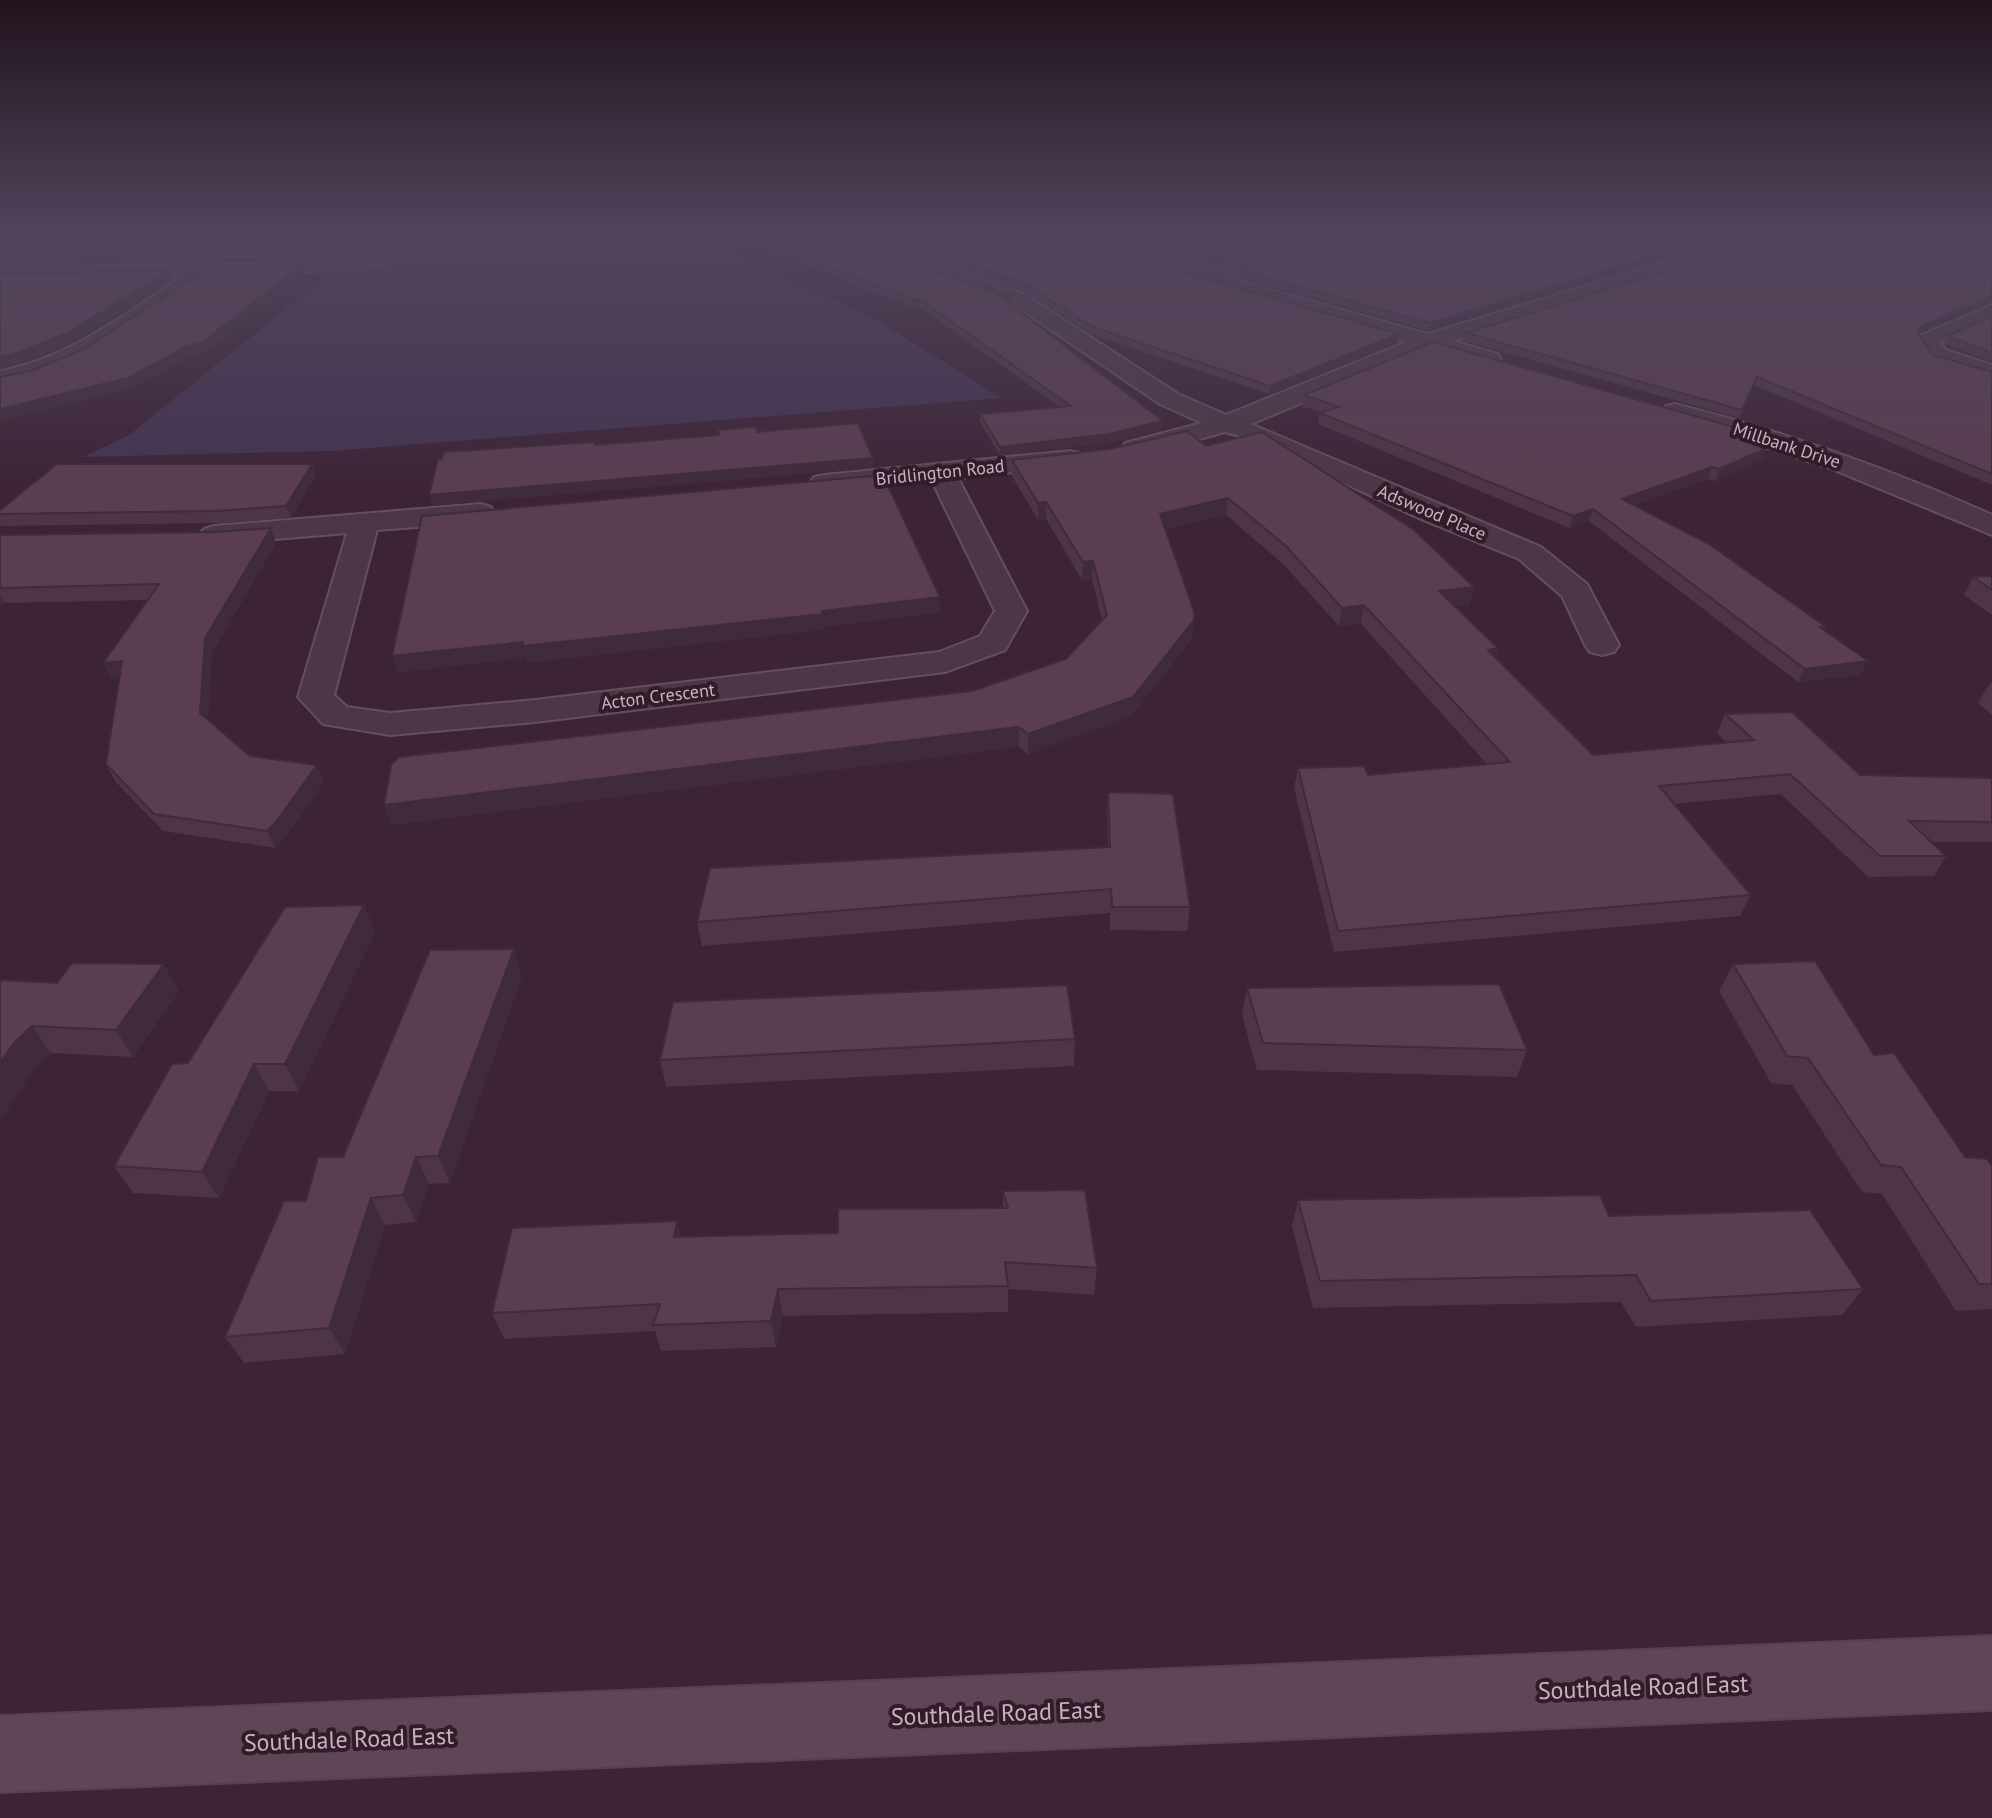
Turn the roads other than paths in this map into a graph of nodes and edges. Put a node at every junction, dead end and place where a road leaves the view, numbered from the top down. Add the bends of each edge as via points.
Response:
1 (123, 323) edge
2 (1054, 323) edge
3 (1365, 323) edge
4 (1488, 323) edge
5 (1966, 323) edge
6 (1429, 341) junction
7 (1519, 367) edge
8 (1992, 373) edge
9 (0, 378) edge
10 (1655, 405) edge
11 (1225, 424) junction
12 (942, 473) junction
13 (801, 485) edge
14 (505, 511) edge
15 (364, 524) junction
16 (1992, 526) edge
17 (192, 535) edge
18 (1602, 645) dead end
19 (1992, 1673) edge
20 (0, 1754) edge

1 - 9 street via 45,369
2 - 11 street, Adswood Place via 1169,399
3 - 6 street
4 - 6 street, Bridlington Road
5 - 8 street via 1927,341 1938,355
6 - 7 street
6 - 11 street, Bridlington Road
10 - 16 street, Millbank Drive via 1790,444
11 - 12 street, Bridlington Road via 1101,455
11 - 18 street, Adswood Place via 1530,553 1576,591
12 - 13 street, Bridlington Road
12 - 15 street, Acton Crescent via 1011,611 993,643 945,662 405,723 336,716 316,697
14 - 15 street
15 - 17 street
19 - 20 main road, Southdale Road East

